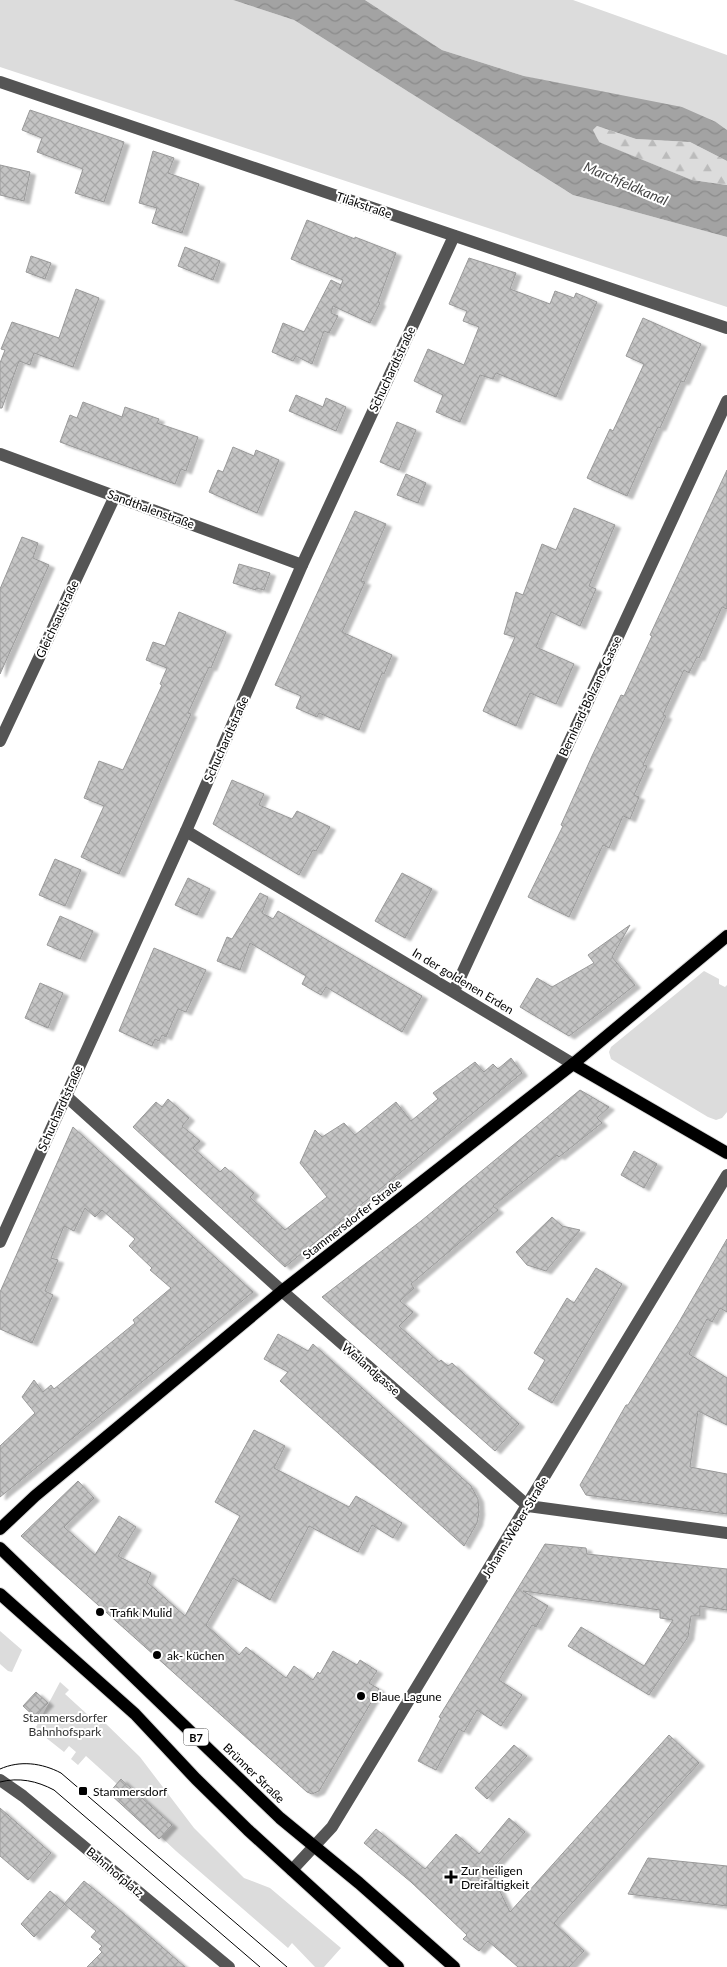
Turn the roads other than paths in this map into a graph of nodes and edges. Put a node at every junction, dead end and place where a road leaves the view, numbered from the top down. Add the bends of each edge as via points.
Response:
1 (0, 82) edge
2 (454, 236) junction
3 (727, 328) edge
4 (727, 401) edge
5 (0, 454) edge
6 (115, 496) junction
7 (302, 565) junction
8 (0, 741) edge
9 (186, 831) junction
10 (727, 936) edge
11 (454, 991) junction
12 (573, 1064) junction
13 (66, 1096) junction
14 (727, 1153) edge
15 (727, 1175) edge
16 (0, 1242) edge
17 (282, 1291) junction
18 (528, 1506) junction
19 (0, 1529) edge
20 (727, 1534) edge
21 (0, 1548) edge
22 (0, 1594) edge
23 (0, 1780) edge
24 (314, 1846) junction
25 (292, 1870) junction
26 (228, 1967) edge
27 (398, 1967) edge
28 (454, 1967) edge

1 - 2 street, Tilakstraße
2 - 3 street, Tilakstraße
2 - 7 street, Schuchardtstraße
4 - 11 street, Bernhard-Bolzano-Gasse
5 - 6 street, Sandthalenstraße
6 - 7 street, Sandthalenstraße
6 - 8 street, Gleichsaustraße
7 - 9 street, Schuchardtstraße
9 - 11 street, In der goldenen Erden
9 - 13 street, Schuchardtstraße
10 - 12 main road, Stammersdorfer Straße
11 - 12 street, In der goldenen Erden
12 - 14 main road, In der goldenen Erden
12 - 17 main road, Stammersdorfer Straße
13 - 16 street, Schuchardtstraße
13 - 17 street, Weilandgasse
15 - 18 street, Johann-Weber-Straße
17 - 18 street, Weilandgasse
17 - 19 main road, Stammersdorfer Straße via 34,1496
18 - 20 street
18 - 24 street, Johann-Weber-Straße via 332,1827
21 - 24 main road, Brünner Straße / B7
22 - 25 main road, B7 via 135,1714 196,1779
23 - 26 street, Bahnhofplatz via 31,1802
24 - 25 street, Johann-Weber-Straße
24 - 28 main road, Brünner Straße / B7
25 - 27 main road, B7

